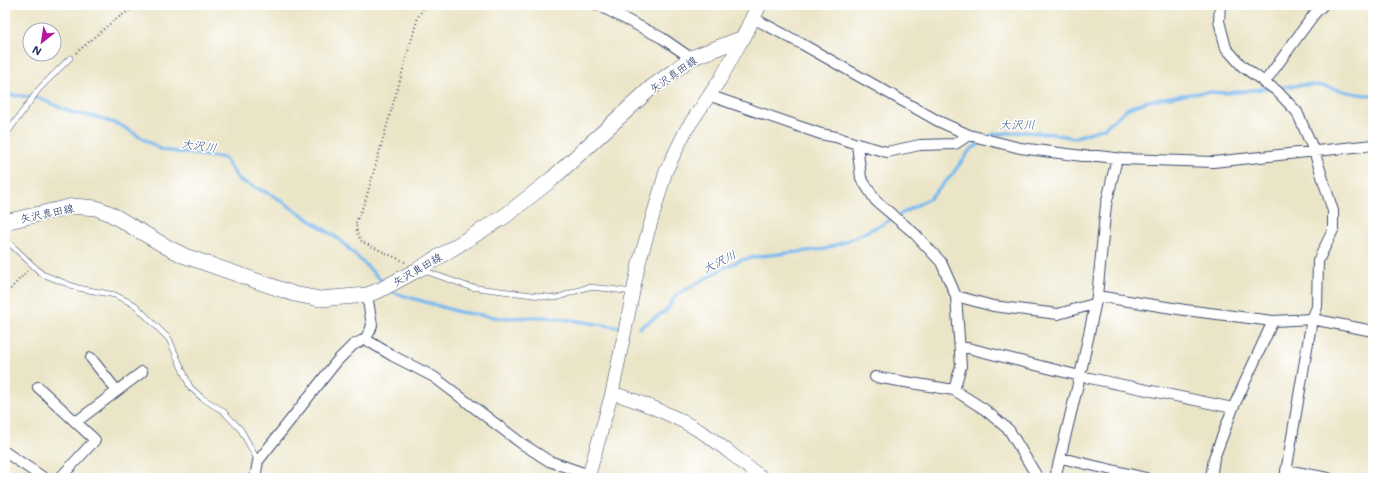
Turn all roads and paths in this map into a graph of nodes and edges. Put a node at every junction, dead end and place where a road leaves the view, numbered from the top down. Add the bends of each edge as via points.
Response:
1 (138, 5) edge
2 (425, 5) edge
3 (598, 5) edge
4 (1220, 5) edge
5 (1323, 5) edge
6 (756, 11) edge
7 (743, 38) junction
8 (70, 58) joint
9 (691, 58) junction
10 (1264, 83) junction
11 (708, 95) junction
12 (969, 135) junction
13 (5, 136) edge
14 (857, 144) junction
15 (1373, 145) edge
16 (1314, 151) junction
17 (1117, 158) junction
18 (5, 222) edge
19 (5, 240) edge
20 (32, 265) junction
21 (419, 269) junction
22 (633, 293) junction
23 (5, 295) edge
24 (367, 295) junction
25 (956, 296) junction
26 (1095, 300) junction
27 (1312, 319) junction
28 (1273, 321) junction
29 (1373, 331) edge
30 (365, 339) junction
31 (960, 346) junction
32 (91, 358) dead end
33 (142, 372) dead end
34 (1080, 376) junction
35 (875, 377) dead end
36 (38, 387) dead end
37 (954, 390) junction
38 (117, 391) junction
39 (612, 393) junction
40 (1233, 408) junction
41 (76, 422) junction
42 (5, 452) edge
43 (1061, 458) junction
44 (258, 460) junction
45 (1285, 474) edge
46 (589, 477) edge
47 (44, 478) edge
48 (60, 478) edge
49 (255, 478) edge
50 (762, 478) edge
51 (1038, 478) edge
52 (1055, 478) edge
53 (1146, 478) edge
54 (1211, 478) edge
55 (1328, 478) edge

1 - 8 path via 113,21
2 - 21 path via 418,17 365,202 356,222 357,233 362,242
3 - 9 street via 662,38
4 - 10 street via 1219,21 1226,48 1242,66
5 - 10 street
6 - 7 main road
6 - 12 street via 802,44 913,107
7 - 9 main road, 矢沢真田線
7 - 11 street via 721,78
8 - 13 lane via 52,74
9 - 21 main road, 矢沢真田線 via 652,87 552,179 505,216
10 - 16 street via 1277,91 1297,112
11 - 14 street
11 - 22 street via 686,130 666,171 639,263
12 - 14 street via 955,144 920,146 887,152
12 - 17 street via 1020,148
14 - 25 street via 861,178 876,201 914,233 941,262
15 - 16 street
16 - 17 street via 1213,162
16 - 27 street via 1333,211 1333,230 1318,261 1317,307
17 - 26 street via 1106,205
18 - 24 main road, 矢沢真田線 via 72,206 96,208 184,256 294,294 320,299
19 - 20 lane
20 - 23 path
20 - 44 lane via 42,274 78,288 115,295 135,305 169,339 190,387 202,398 224,411 241,430
21 - 22 lane via 470,287 556,298 588,287
21 - 24 main road, 矢沢真田線
22 - 39 street
24 - 30 street via 372,325
25 - 26 street via 993,306 1058,314
25 - 31 street
26 - 28 street
26 - 34 street
27 - 28 street
27 - 29 street
27 - 45 street
28 - 40 street
30 - 44 street via 337,361
30 - 46 street via 434,377 549,461
31 - 34 street
31 - 37 street via 960,366
32 - 38 street
33 - 38 street
34 - 40 street
34 - 43 street
35 - 37 street
36 - 41 street
37 - 51 street via 984,409 1009,430
38 - 41 street
39 - 46 street
39 - 50 street via 643,402 671,415 704,434
40 - 54 street via 1214,458
41 - 48 street via 95,440
42 - 47 street
43 - 52 street
43 - 53 street
44 - 49 street
45 - 55 street

